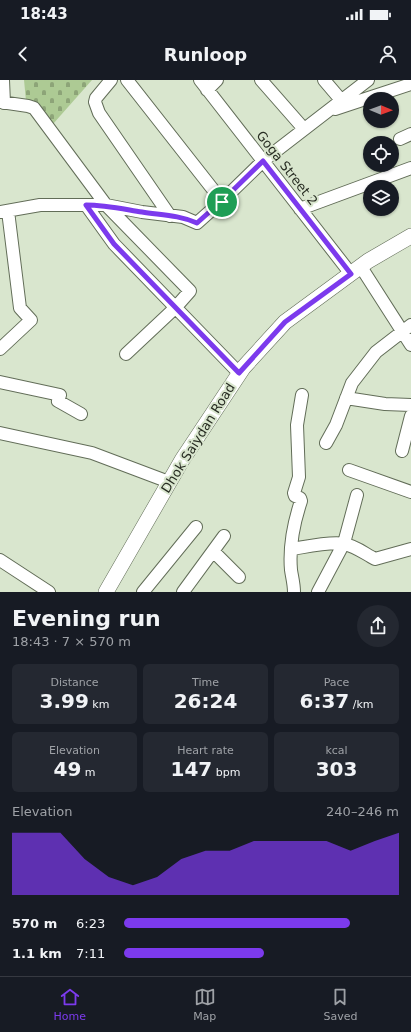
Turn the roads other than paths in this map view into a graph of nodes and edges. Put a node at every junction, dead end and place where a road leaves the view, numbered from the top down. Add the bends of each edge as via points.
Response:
1 (3, 80) edge
2 (111, 80) edge
3 (127, 80) edge
4 (217, 80) edge
5 (261, 80) edge
6 (324, 80) edge
7 (368, 80) edge
8 (411, 84) edge
9 (204, 85) edge
10 (342, 100) junction
11 (2, 103) edge
12 (326, 112) junction
13 (304, 130) junction
14 (411, 134) edge
15 (400, 139) dead end
16 (263, 161) junction
17 (411, 168) edge
18 (222, 202) junction
19 (86, 205) junction
20 (106, 205) junction
21 (300, 208) junction
22 (4, 212) edge
23 (170, 216) junction
24 (411, 236) edge
25 (356, 270) junction
26 (175, 308) junction
27 (407, 328) edge
28 (411, 344) edge
29 (0, 349) edge
30 (126, 354) dead end
31 (239, 373) junction
32 (0, 382) edge
33 (302, 395) dead end
34 (346, 398) junction
35 (411, 405) edge
36 (81, 414) dead end
37 (411, 416) edge
38 (0, 433) edge
39 (326, 443) dead end
40 (402, 451) dead end
41 (349, 470) dead end
42 (169, 482) junction
43 (411, 492) edge
44 (357, 495) dead end
45 (196, 527) dead end
46 (224, 536) dead end
47 (344, 543) junction
48 (292, 549) junction
49 (411, 549) edge
50 (214, 551) junction
51 (0, 560) edge
52 (239, 577) dead end
53 (49, 592) edge
54 (106, 592) edge
55 (144, 592) edge
56 (183, 592) edge
57 (294, 592) edge
58 (318, 592) edge

1 - 11 street
2 - 23 street via 96,98 99,114
3 - 18 street
4 - 9 street
5 - 13 street
6 - 10 street
7 - 10 street
8 - 12 street
9 - 16 street, Goga Street 2
10 - 12 street
11 - 20 street via 34,108
12 - 13 street
13 - 16 street
14 - 15 street
16 - 18 street
16 - 21 street, Goga Street 2
17 - 21 street
18 - 23 street via 197,223 183,217
19 - 20 street
19 - 22 street via 40,205
19 - 26 street via 114,244
20 - 23 street
20 - 26 street via 190,291
21 - 25 street, Goga Street 2
22 - 29 street via 20,308 31,320
24 - 25 main road, Dhok Saiydan Road
25 - 27 street, Goga Street 2
25 - 31 main road, Dhok Saiydan Road via 285,322
26 - 30 street
26 - 31 street
27 - 28 street, Goga Street 2
27 - 34 street via 376,352 352,383
31 - 42 main road, Dhok Saiydan Road
32 - 36 street via 60,395 58,401
33 - 48 street via 297,425 298,477 294,493 301,501 295,520
34 - 35 street
34 - 39 street
37 - 40 street
38 - 42 street via 92,453
41 - 43 street
42 - 54 main road, Dhok Saiydan Road
44 - 47 street
45 - 55 street
46 - 50 street
47 - 48 street
47 - 49 street via 375,559
47 - 58 street
48 - 57 street
50 - 52 street
50 - 56 street
51 - 53 street

